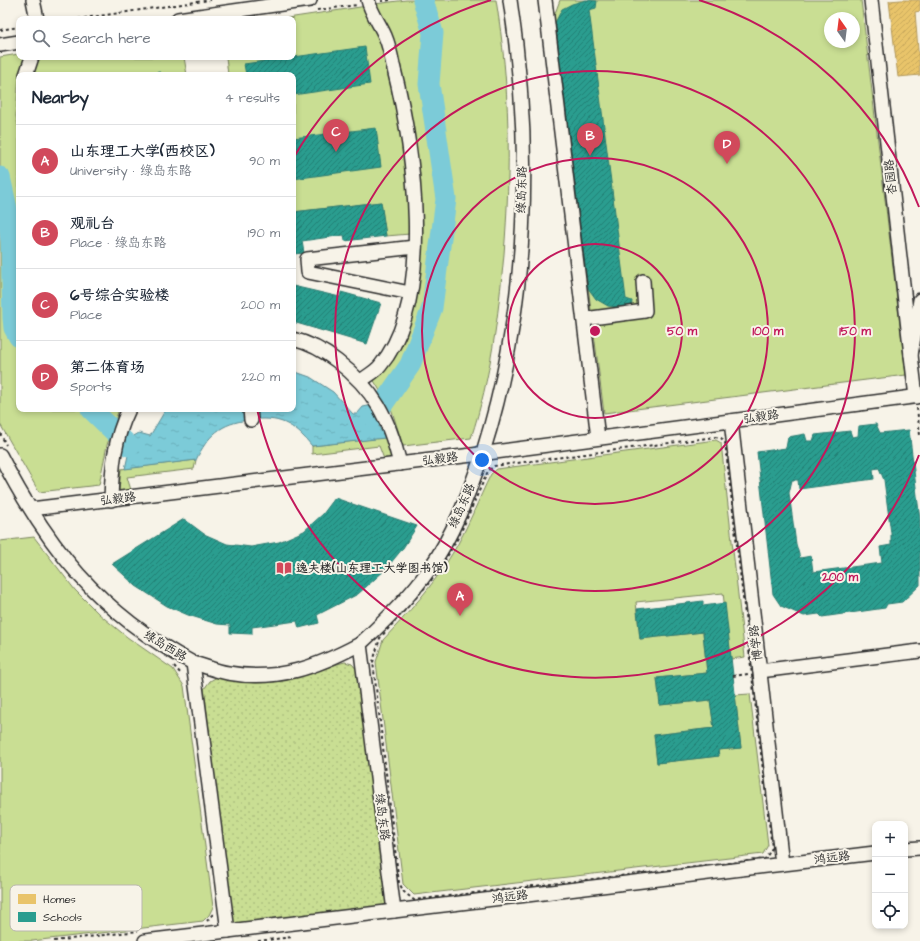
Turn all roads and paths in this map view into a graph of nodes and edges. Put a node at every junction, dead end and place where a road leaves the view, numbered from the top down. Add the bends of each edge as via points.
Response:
1 (33, 0) edge
2 (210, 0) edge
3 (392, 0) edge
4 (510, 0) edge
5 (544, 0) edge
6 (871, 0) edge
7 (369, 2) edge
8 (313, 5) edge
9 (36, 16) edge
10 (99, 16) edge
11 (207, 16) edge
12 (16, 28) edge
13 (0, 30) edge
14 (16, 42) edge
15 (0, 45) edge
16 (31, 60) edge
17 (27, 72) edge
18 (415, 247) junction
19 (643, 281) dead end
20 (410, 293) junction
21 (920, 300) edge
22 (584, 319) junction
23 (296, 340) edge
24 (911, 355) junction
25 (361, 381) junction
26 (918, 403) edge
27 (910, 411) dead end
28 (128, 412) edge
29 (731, 421) junction
30 (0, 433) edge
31 (920, 435) edge
32 (598, 438) junction
33 (3, 450) edge
34 (482, 454) junction
35 (400, 464) junction
36 (111, 500) junction
37 (31, 510) junction
38 (360, 644) junction
39 (920, 651) edge
40 (193, 663) junction
41 (172, 665) dead end
42 (756, 672) junction
43 (733, 676) dead end
44 (184, 677) dead end
45 (920, 848) edge
46 (908, 849) edge
47 (872, 853) edge
48 (782, 864) junction
49 (394, 911) junction
50 (213, 913) dead end
51 (204, 924) dead end
52 (228, 931) junction
53 (143, 936) edge
54 (54, 941) edge

1 - 9 street
2 - 10 path
3 - 7 path
4 - 34 street, 绿岛东路 via 522,119 523,185 520,250 515,316 506,368
5 - 22 street
6 - 24 street, 杏园路
7 - 8 path
7 - 18 street via 385,36 401,102 414,194
8 - 11 street
12 - 13 path
14 - 15 street
16 - 17 street
18 - 20 street
18 - 20 street via 307,259 308,272
19 - 22 street via 645,311
20 - 25 street via 405,317 394,344 380,367
21 - 24 street
22 - 32 street
23 - 25 street via 313,346
24 - 26 street, 杏园路
25 - 35 street via 385,416
26 - 27 path
26 - 29 street, 弘毅路
26 - 31 path
28 - 36 street via 115,450
29 - 32 street, 弘毅路
29 - 42 street, 博学路
30 - 33 path
32 - 34 street, 弘毅路
33 - 37 street, 绿岛西路
34 - 35 street, 弘毅路
34 - 38 street, 绿岛东路 via 454,527 428,571 391,615
35 - 36 street, 弘毅路
36 - 37 street, 弘毅路
37 - 40 street, 绿岛西路 via 58,550 103,600 158,644
38 - 40 street via 308,669 281,674 235,674
38 - 49 street, 绿岛东路
39 - 42 street
40 - 52 street, 绿岛西路
41 - 44 path
42 - 42 path via 725,442 721,438 494,466 488,471 459,536 437,574 380,638 376,647 373,662 399,883 404,892 414,900 765,859 772,848
42 - 43 path
42 - 48 street, 博学路
45 - 46 street
47 - 48 street, 鸿远路
48 - 49 street, 鸿远路
49 - 52 street, 鸿远路
50 - 51 path
52 - 53 street, 鸿远路
53 - 54 path

